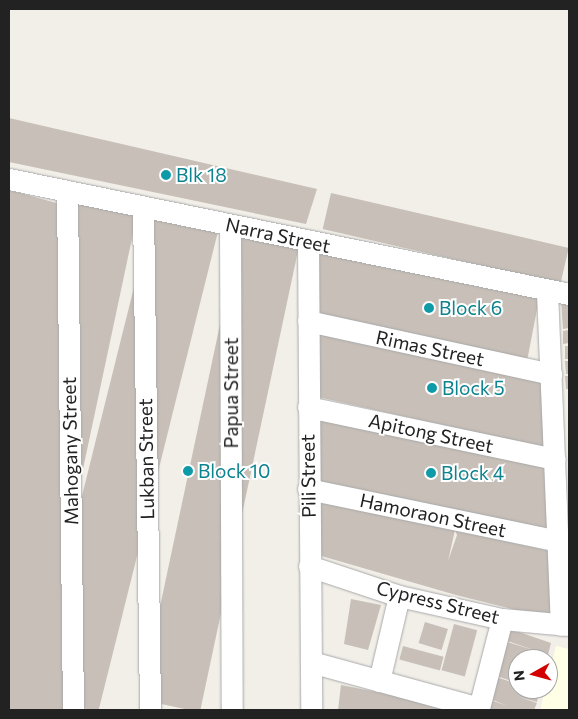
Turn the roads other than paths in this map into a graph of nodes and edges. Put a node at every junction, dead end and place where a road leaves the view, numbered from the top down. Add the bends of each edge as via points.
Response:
1 (9, 179) edge
2 (67, 192) junction
3 (143, 208) junction
4 (230, 225) junction
5 (308, 241) junction
6 (547, 292) junction
7 (569, 294) edge
8 (308, 321) junction
9 (551, 374) junction
10 (308, 407) junction
11 (555, 459) junction
12 (308, 489) junction
13 (559, 541) junction
14 (310, 566) junction
15 (399, 596) junction
16 (502, 619) junction
17 (565, 625) edge
18 (311, 662) junction
19 (379, 681) junction
20 (479, 709) edge
21 (73, 710) edge
22 (150, 710) edge
23 (232, 710) edge
24 (311, 710) edge

1 - 2 street, Narra Street
2 - 3 street, Narra Street
2 - 21 street, Mahogany Street
3 - 4 street, Narra Street
3 - 22 street, Lukban Street
4 - 5 street, Narra Street
4 - 23 street, Papua Street
5 - 6 street, Narra Street
5 - 8 street, Pili Street
6 - 7 street, Narra Street
6 - 9 street
8 - 9 street, Rimas Street
8 - 10 street, Pili Street
9 - 11 street
10 - 11 street, Apitong Street
10 - 12 street, Pili Street
11 - 13 street
12 - 13 street, Hamoraon Street
12 - 14 street, Pili Street
13 - 17 street
14 - 15 street, Cypress Street
14 - 18 street, Pili Street
15 - 16 street, Cypress Street
15 - 19 street
16 - 17 street, Cypress Street
16 - 20 street
18 - 19 street
18 - 24 street, Pili Street
19 - 20 street

